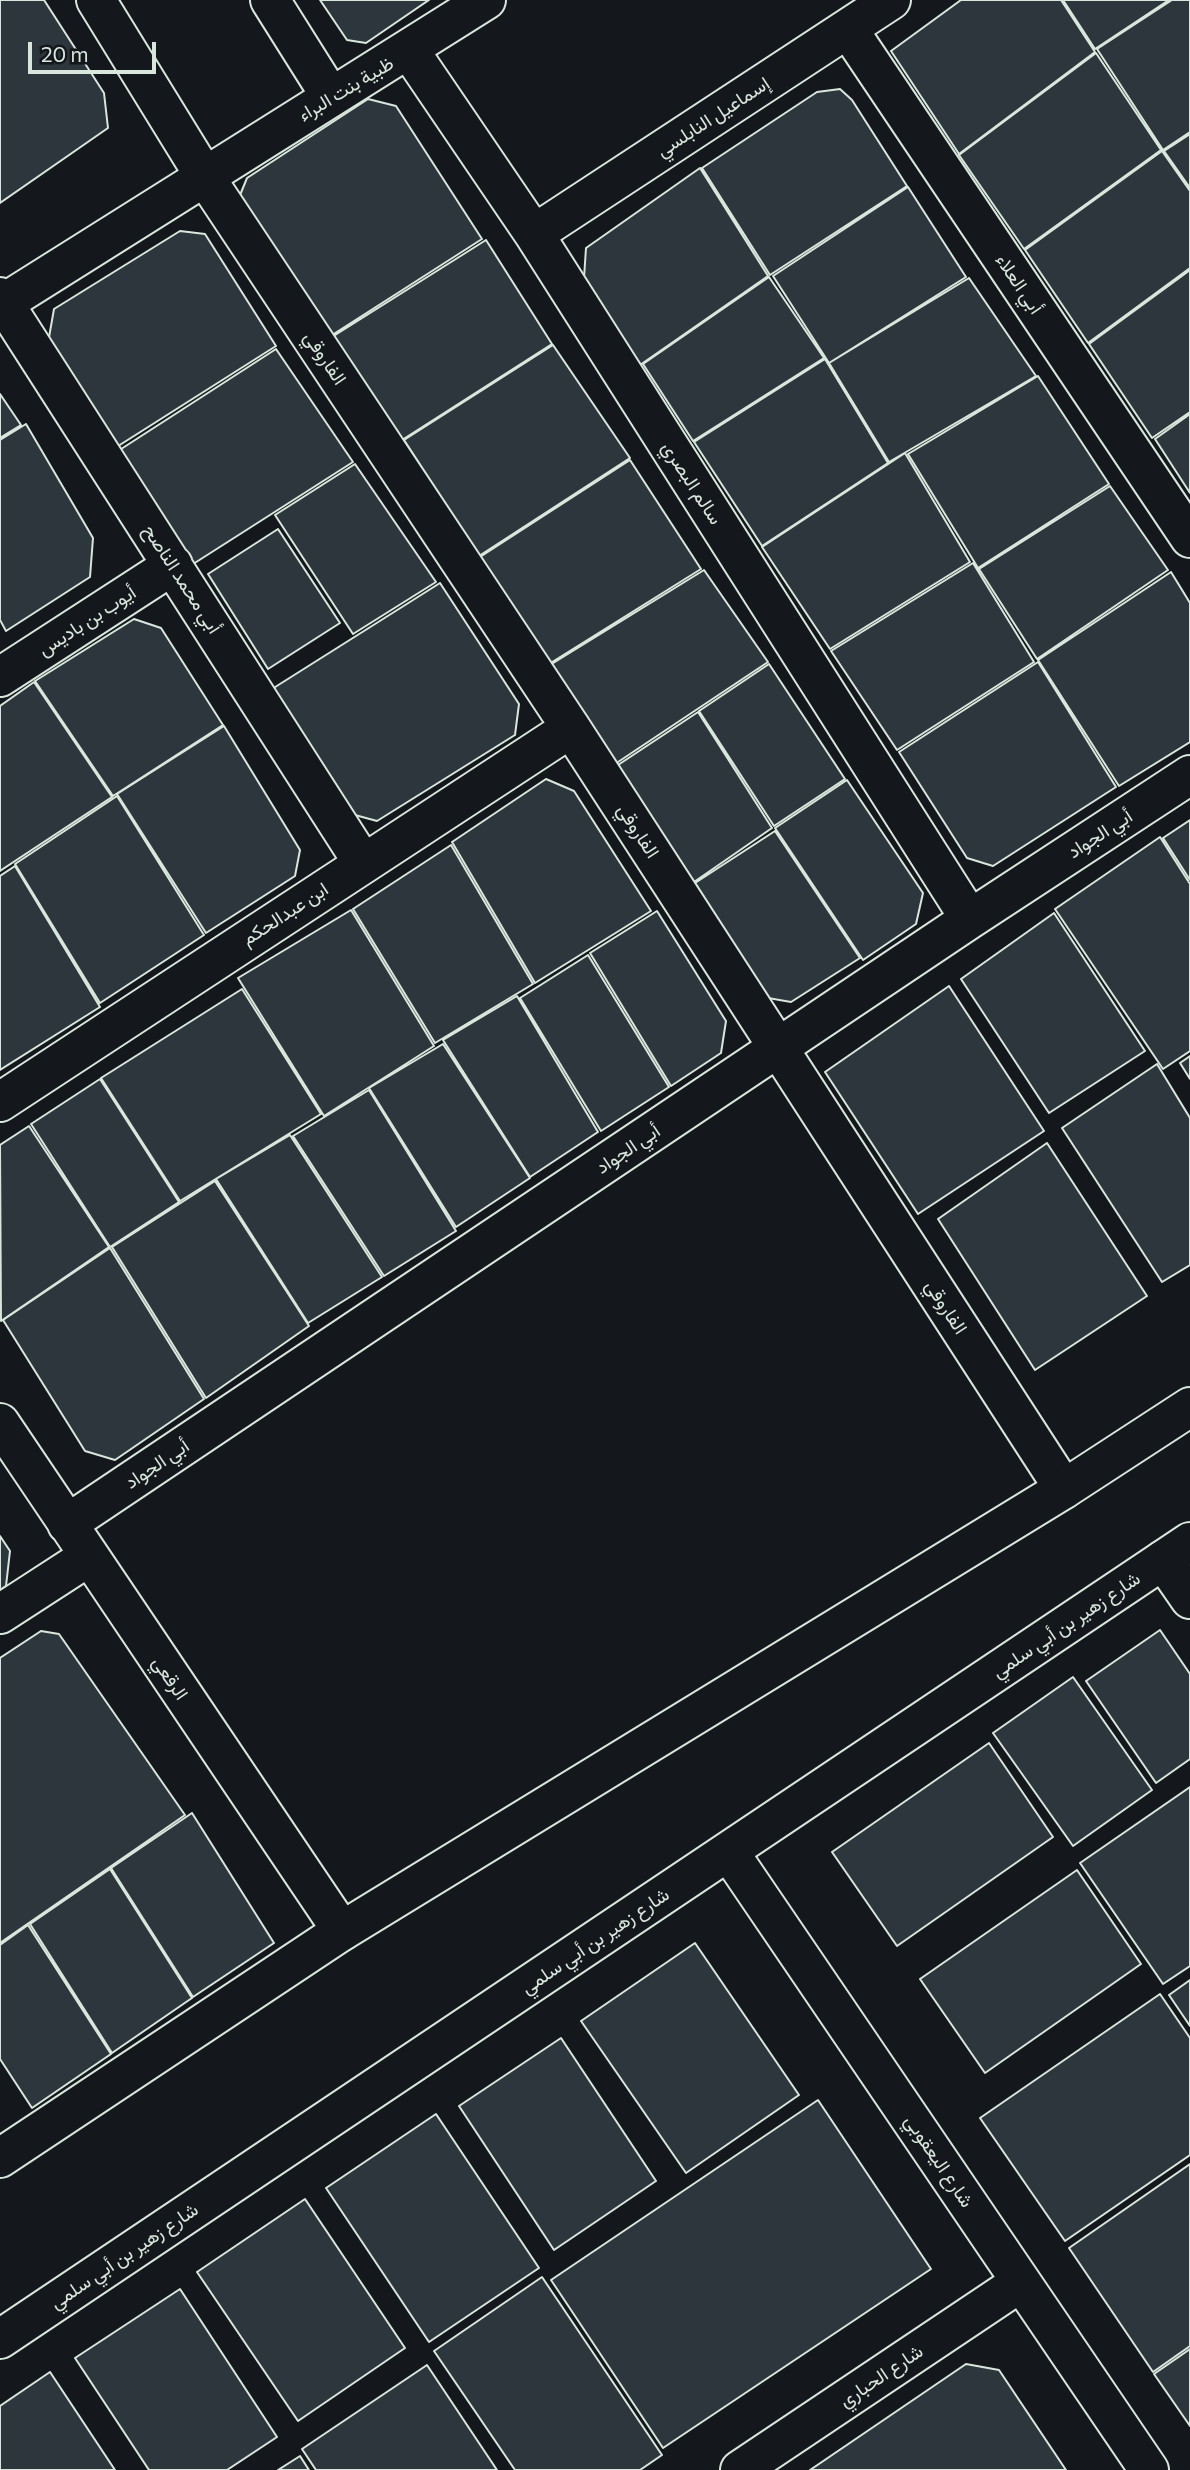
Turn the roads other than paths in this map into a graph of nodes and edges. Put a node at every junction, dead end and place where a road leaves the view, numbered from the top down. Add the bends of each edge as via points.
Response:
1 (96, 0) edge
2 (270, 0) edge
3 (486, 0) edge
4 (891, 0) edge
5 (848, 29) junction
6 (409, 50) junction
7 (331, 97) junction
8 (205, 177) junction
9 (534, 234) junction
10 (2, 300) edge
11 (1190, 538) edge
12 (173, 565) junction
13 (0, 677) edge
14 (571, 728) junction
15 (1190, 775) edge
16 (363, 863) junction
17 (970, 919) junction
18 (779, 1048) junction
19 (0, 1102) edge
20 (1190, 1407) edge
21 (0, 1423) edge
22 (1064, 1489) junction
23 (67, 1524) junction
24 (1176, 1551) edge
25 (88, 1557) junction
26 (1190, 1599) edge
27 (0, 1614) edge
28 (729, 1852) junction
29 (342, 1930) junction
30 (0, 2158) edge
31 (1021, 2283) junction
32 (0, 2339) edge
33 (740, 2470) edge
34 (1149, 2470) edge

1 - 8 street, الفاروقي
2 - 7 street
3 - 6 street, ظبية بنت البراء
4 - 5 street, إسماعيل النابلسي
5 - 9 street, إسماعيل النابلسي
5 - 11 street, أبي العلاء
6 - 7 street, ظبية بنت البراء
6 - 9 street, سالم البصري
7 - 8 street, ظبية بنت البراء
8 - 10 street, ظبية بنت البراء
8 - 14 street, الفاروقي
9 - 17 street, سالم البصري
10 - 12 street, أبي محمد الناصح
12 - 13 street, أيوب بن باديس
12 - 16 street, أبي محمد الناصح
14 - 16 street, ابن عبدالحكم
14 - 18 street, الفاروقي
15 - 17 street, أبي الجواد
16 - 19 street, ابن عبدالحكم
17 - 18 street, أبي الجواد
18 - 22 street, الفاروقي
18 - 23 street, أبي الجواد
20 - 22 street
21 - 23 street, الرقعي
22 - 29 street
23 - 25 street, الرقعي
24 - 26 street
24 - 28 street, شارع زهير بن أبي سلمي
25 - 27 street
25 - 29 street, الرقعي
28 - 31 street, شارع اليعقوبي
28 - 32 street, شارع زهير بن أبي سلمي
29 - 30 street
31 - 33 street, شارع الحباري
31 - 34 street, شارع اليعقوبي

